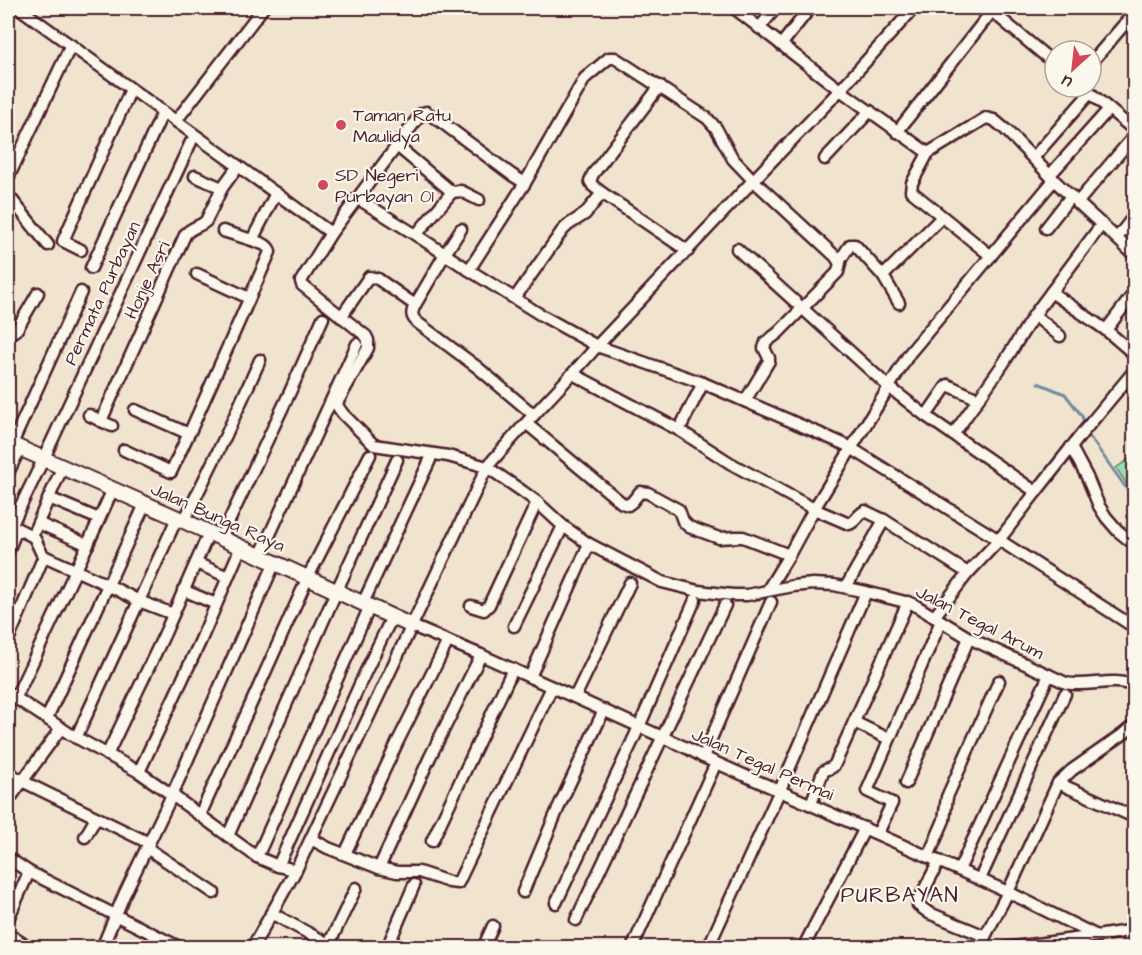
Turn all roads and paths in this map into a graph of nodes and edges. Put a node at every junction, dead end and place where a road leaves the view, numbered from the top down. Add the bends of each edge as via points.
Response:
1 (19, 8) edge
2 (263, 8) edge
3 (734, 8) edge
4 (776, 8) edge
5 (810, 8) edge
6 (914, 8) edge
7 (989, 9) edge
8 (1134, 13) edge
9 (759, 28) junction
10 (71, 45) junction
11 (781, 45) junction
12 (1103, 49) edge
13 (1043, 54) edge
14 (660, 86) junction
15 (131, 89) junction
16 (840, 90) junction
17 (1079, 99) edge
18 (1097, 99) edge
19 (1109, 109) junction
20 (870, 111) junction
21 (164, 112) junction
22 (176, 121) junction
23 (1134, 130) edge
24 (897, 132) junction
25 (1134, 136) edge
26 (191, 142) dead end
27 (397, 146) junction
28 (928, 153) junction
29 (1033, 158) junction
30 (825, 159) dead end
31 (238, 166) junction
32 (195, 176) dead end
33 (8, 178) edge
34 (1052, 178) junction
35 (754, 180) junction
36 (525, 183) junction
37 (222, 188) junction
38 (452, 192) junction
39 (276, 193) junction
40 (602, 193) junction
41 (8, 195) edge
42 (357, 198) junction
43 (478, 200) dead end
44 (1074, 200) junction
45 (1134, 216) edge
46 (942, 217) junction
47 (1102, 224) junction
48 (1046, 228) dead end
49 (460, 230) dead end
50 (223, 231) dead end
51 (331, 232) junction
52 (416, 235) junction
53 (1117, 238) junction
54 (252, 240) junction
55 (48, 245) dead end
56 (737, 249) dead end
57 (81, 250) dead end
58 (688, 251) junction
59 (445, 254) junction
60 (1134, 255) edge
61 (991, 256) junction
62 (839, 262) junction
63 (91, 268) dead end
64 (469, 270) junction
65 (197, 274) dead end
66 (883, 276) junction
67 (81, 292) dead end
68 (1051, 292) junction
69 (38, 293) dead end
70 (1134, 293) edge
71 (249, 298) junction
72 (515, 298) junction
73 (899, 303) dead end
74 (415, 305) junction
75 (803, 309) junction
76 (1034, 315) junction
77 (341, 316) junction
78 (323, 318) dead end
79 (1106, 330) junction
80 (8, 332) edge
81 (1060, 336) dead end
82 (357, 344) dead end
83 (597, 346) junction
84 (1134, 354) edge
85 (260, 360) dead end
86 (1134, 371) edge
87 (573, 374) junction
88 (704, 383) junction
89 (889, 387) junction
90 (978, 399) junction
91 (745, 401) junction
92 (135, 410) dead end
93 (89, 415) dead end
94 (926, 417) junction
95 (530, 419) junction
96 (101, 421) junction
97 (112, 426) dead end
98 (679, 430) junction
99 (189, 433) junction
100 (953, 435) junction
101 (13, 445) edge
102 (1071, 447) junction
103 (850, 448) junction
104 (124, 450) dead end
105 (370, 455) dead end
106 (44, 458) junction
107 (397, 460) dead end
108 (430, 460) dead end
109 (63, 466) junction
110 (487, 467) junction
111 (8, 473) edge
112 (113, 489) junction
113 (1036, 492) junction
114 (49, 498) junction
115 (537, 502) junction
116 (145, 504) junction
117 (813, 509) junction
118 (99, 519) junction
119 (180, 520) junction
120 (884, 520) junction
121 (38, 523) junction
122 (12, 526) edge
123 (563, 526) junction
124 (215, 535) junction
125 (32, 536) junction
126 (999, 540) junction
127 (589, 544) junction
128 (1134, 544) edge
129 (88, 545) junction
130 (241, 547) junction
131 (8, 551) edge
132 (789, 555) junction
133 (44, 556) junction
134 (260, 556) junction
135 (275, 562) junction
136 (196, 563) junction
137 (76, 570) junction
138 (968, 573) junction
139 (228, 577) junction
140 (308, 577) junction
141 (630, 583) dead end
142 (108, 585) junction
143 (846, 587) junction
144 (183, 590) junction
145 (337, 590) junction
146 (866, 592) junction
147 (769, 597) junction
148 (695, 600) dead end
149 (139, 601) junction
150 (908, 602) junction
151 (216, 604) junction
152 (367, 604) junction
153 (725, 605) dead end
154 (471, 606) dead end
155 (173, 614) junction
156 (392, 617) junction
157 (938, 619) junction
158 (412, 626) junction
159 (514, 626) dead end
160 (1134, 627) edge
161 (969, 638) junction
162 (8, 640) edge
163 (448, 641) junction
164 (481, 654) junction
165 (513, 669) junction
166 (1048, 675) junction
167 (530, 676) junction
168 (999, 681) dead end
169 (1134, 686) edge
170 (552, 687) junction
171 (1065, 694) dead end
172 (12, 695) edge
173 (575, 697) junction
174 (604, 710) junction
175 (47, 718) junction
176 (854, 722) junction
177 (1134, 725) edge
178 (639, 726) junction
179 (61, 728) junction
180 (1122, 735) junction
181 (663, 737) junction
182 (76, 738) junction
183 (888, 739) junction
184 (1134, 741) edge
185 (107, 755) junction
186 (703, 757) junction
187 (716, 763) junction
188 (8, 772) edge
189 (139, 772) junction
190 (22, 781) junction
191 (906, 783) dead end
192 (1058, 783) junction
193 (780, 790) junction
194 (172, 795) junction
195 (8, 801) edge
196 (811, 804) junction
197 (200, 815) junction
198 (1134, 817) edge
199 (96, 818) junction
200 (865, 828) junction
201 (878, 833) junction
202 (228, 836) junction
203 (84, 837) dead end
204 (311, 839) junction
205 (432, 841) dead end
206 (148, 845) junction
207 (345, 854) junction
208 (928, 856) junction
209 (257, 857) junction
210 (8, 858) edge
211 (939, 861) junction
212 (278, 866) junction
213 (379, 868) junction
214 (296, 870) junction
215 (959, 870) junction
216 (29, 872) junction
217 (980, 879) junction
218 (414, 885) dead end
219 (356, 888) dead end
220 (1008, 891) junction
221 (523, 892) dead end
222 (214, 893) dead end
223 (556, 903) dead end
224 (271, 913) junction
225 (115, 916) junction
226 (8, 919) edge
227 (576, 920) dead end
228 (493, 926) dead end
229 (1134, 930) edge
230 (8, 934) edge
231 (985, 936) junction
232 (1097, 936) junction
233 (333, 946) edge
234 (30, 948) edge
235 (102, 948) edge
236 (180, 948) edge
237 (252, 948) edge
238 (387, 948) edge
239 (483, 948) edge
240 (632, 948) edge
241 (708, 948) edge
242 (803, 948) edge
243 (979, 948) edge
244 (1005, 948) edge

1 - 10 street
2 - 22 street
3 - 9 street
4 - 9 street
5 - 11 street
6 - 16 street
7 - 13 street
7 - 24 street
8 - 12 street
9 - 11 street
10 - 15 street
10 - 33 street
11 - 16 street
14 - 35 street via 707,118 733,159
14 - 36 street via 615,57 609,58 585,78
14 - 40 street via 591,176 590,183
15 - 21 street
15 - 57 street via 63,241
16 - 20 street
16 - 35 street
17 - 29 street
18 - 19 street
19 - 23 street
19 - 34 street
20 - 24 street
20 - 30 street
21 - 22 street
21 - 63 street
22 - 31 street
24 - 28 street
25 - 44 street
26 - 106 street, Permata Purbayan
27 - 36 street via 426,112
27 - 38 street
27 - 42 street
28 - 29 street via 989,118
28 - 46 street via 910,189
29 - 34 street
31 - 37 street, Honje Asri
31 - 39 street
32 - 37 street
34 - 44 street
34 - 61 street
35 - 58 street
35 - 62 street
36 - 64 street
37 - 96 street, Honje Asri via 206,221 185,235
38 - 43 street via 461,190
38 - 52 street
39 - 51 street
39 - 54 street
40 - 58 street
40 - 72 street via 585,214 562,231
41 - 55 street
42 - 51 street
42 - 52 street
44 - 47 street
44 - 48 street
45 - 53 street
46 - 61 street
46 - 66 street
47 - 53 street
47 - 68 street
49 - 59 street
50 - 54 street
51 - 77 street via 301,283
52 - 59 street
53 - 60 street
54 - 71 street via 270,252
56 - 75 street
58 - 83 street
59 - 64 street
59 - 74 street
61 - 89 street via 909,354
62 - 66 street via 854,244
62 - 75 street via 838,272
64 - 72 street
65 - 71 street
66 - 73 street
67 - 101 street
68 - 76 street
68 - 79 street
69 - 80 street via 17,328
70 - 79 street
71 - 99 street
72 - 83 street
74 - 77 street via 369,277
74 - 95 street via 412,314 417,323 477,367
75 - 89 street
75 - 91 street via 766,342 769,361
76 - 81 street
76 - 90 street
77 - 110 street, Jalan Tegal Arum via 366,336 369,344 337,405 371,443
78 - 124 street via 290,392
79 - 84 street
82 - 134 street
83 - 87 street
83 - 88 street
85 - 119 street via 226,435
86 - 102 street
87 - 95 street
87 - 98 street
88 - 91 street
88 - 98 street
89 - 94 street
89 - 103 street
90 - 94 street via 948,385
90 - 100 street
91 - 103 street
92 - 99 street
93 - 96 street
94 - 100 street
95 - 110 street
95 - 132 street via 626,505 638,493 645,492 679,510 689,527 719,538 743,537
96 - 97 street
98 - 117 street
99 - 104 street via 171,472
100 - 113 street
101 - 106 main road, Jalan Bunga Raya
101 - 111 street
102 - 113 street
102 - 128 street via 1106,517
103 - 117 street
103 - 126 street
105 - 140 street
106 - 109 main road, Jalan Bunga Raya
106 - 122 street, Permata Purbayan
107 - 145 street
108 - 152 street
109 - 112 main road, Jalan Bunga Raya
109 - 114 street
110 - 115 street, Jalan Tegal Arum
110 - 158 street
112 - 116 main road, Jalan Bunga Raya
112 - 118 street
113 - 126 street
114 - 118 street
114 - 121 street
115 - 123 street, Jalan Tegal Arum
115 - 154 street via 487,608
116 - 119 main road, Jalan Bunga Raya
116 - 142 street
117 - 120 street via 849,524 865,511
117 - 132 street
118 - 129 street
119 - 124 main road, Jalan Bunga Raya
119 - 149 street
120 - 138 street
120 - 143 street
121 - 125 street
121 - 129 street
122 - 125 street
122 - 131 street, Permata Purbayan
123 - 127 street, Jalan Tegal Arum
123 - 159 street
124 - 130 main road, Jalan Bunga Raya
124 - 136 street
125 - 133 street
126 - 138 street
126 - 160 street
127 - 147 street, Jalan Tegal Arum via 678,587
127 - 167 street
129 - 137 street
130 - 134 main road, Jalan Bunga Raya
130 - 139 street
132 - 147 street
133 - 137 street
133 - 162 street
134 - 135 main road, Jalan Bunga Raya
135 - 140 main road, Jalan Bunga Raya
135 - 194 street
136 - 139 street
136 - 144 street
137 - 142 street
137 - 172 street
138 - 157 street
139 - 151 street
140 - 145 main road, Jalan Bunga Raya
140 - 197 street
141 - 173 street
142 - 149 street
142 - 175 street
143 - 146 street, Jalan Tegal Arum
143 - 147 street, Jalan Tegal Arum via 793,586
144 - 151 street
144 - 155 street
145 - 152 main road, Jalan Bunga Raya
145 - 202 street
146 - 150 street, Jalan Tegal Arum
146 - 193 street
147 - 186 street
148 - 178 street
149 - 155 street
149 - 182 street
150 - 157 street, Jalan Tegal Arum
150 - 176 street
151 - 189 street
152 - 156 main road, Jalan Bunga Raya
152 - 209 street
153 - 181 street
155 - 185 street
156 - 158 main road, Jalan Bunga Raya
156 - 212 street
157 - 161 street, Jalan Tegal Arum
157 - 183 street
158 - 163 street, Jalan Tegal Permai
158 - 204 street
161 - 166 street, Jalan Tegal Arum
161 - 191 street
163 - 164 street, Jalan Tegal Permai
163 - 207 street
164 - 165 street, Jalan Tegal Permai
164 - 213 street
165 - 167 street, Jalan Tegal Permai
165 - 205 street
166 - 169 street, Jalan Tegal Arum via 1069,684 1116,681
166 - 215 street
167 - 170 street, Jalan Tegal Permai
168 - 208 street via 947,797 944,820
170 - 173 street, Jalan Tegal Permai
170 - 213 street via 458,883 419,872
171 - 217 street
172 - 175 street
173 - 174 street, Jalan Tegal Permai
174 - 178 street, Jalan Tegal Permai
174 - 221 street
175 - 179 street
176 - 183 street
176 - 196 street via 835,764 823,772
177 - 180 street
178 - 181 street, Jalan Tegal Permai
178 - 223 street
179 - 182 street
179 - 190 street
180 - 184 street
180 - 192 street
181 - 186 street, Jalan Tegal Permai
181 - 227 street
182 - 185 street
183 - 201 street via 867,791 892,803
185 - 189 street
186 - 187 street, Jalan Tegal Permai
187 - 193 street, Jalan Tegal Permai
187 - 240 street
188 - 190 street
189 - 194 street
190 - 195 street
190 - 199 street
192 - 198 street
192 - 220 street
193 - 196 street, Jalan Tegal Permai
193 - 241 street
194 - 197 street
194 - 206 street
196 - 200 street, Jalan Tegal Permai
197 - 202 street
199 - 203 street
199 - 206 street
200 - 201 street, Jalan Tegal Permai
200 - 242 street
201 - 208 street, Jalan Tegal Permai
202 - 209 street
204 - 207 street
204 - 214 street
206 - 222 street
206 - 225 street
207 - 213 street
208 - 211 street, Jalan Tegal Permai
209 - 212 street
210 - 216 street
211 - 215 street, Jalan Tegal Permai
211 - 231 street via 918,905
212 - 214 street
214 - 224 street
215 - 217 street, Jalan Tegal Permai
216 - 225 street
216 - 226 street
217 - 220 street, Jalan Tegal Permai
218 - 238 street
219 - 233 street
220 - 231 street
220 - 232 street, Jalan Tegal Permai
224 - 233 street
224 - 237 street
225 - 235 street
225 - 236 street
228 - 239 street
229 - 232 street
230 - 234 street
231 - 243 street
232 - 244 street

